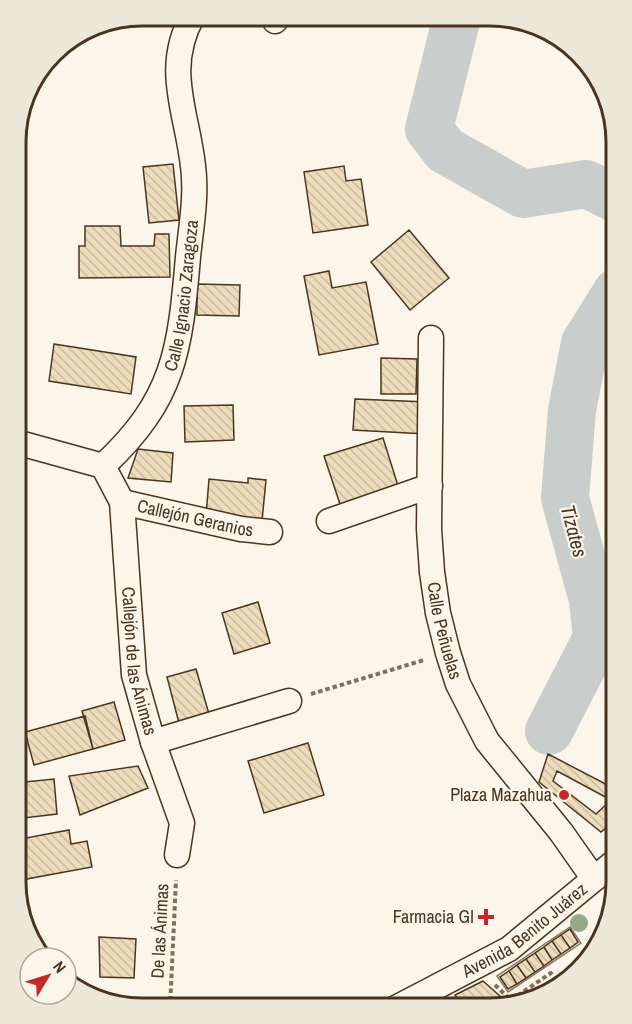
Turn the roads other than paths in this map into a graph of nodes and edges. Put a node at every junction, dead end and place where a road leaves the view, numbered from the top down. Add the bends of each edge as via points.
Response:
1 (188, 26) edge
2 (431, 338) dead end
3 (26, 445) edge
4 (103, 466) junction
5 (430, 486) junction
6 (122, 502) junction
7 (329, 520) dead end
8 (270, 532) dead end
9 (289, 701) road end
10 (153, 742) junction
11 (177, 855) road end
12 (606, 868) edge
13 (606, 872) edge
14 (415, 998) edge

1 - 4 street, Calle Ignacio Zaragoza via 178,59 177,78 195,186 178,347 151,412
2 - 5 street, Calle Peñuelas
3 - 4 street
4 - 6 street, Callejón de las Ánimas
5 - 7 street
5 - 12 street, Calle Peñuelas via 432,572 438,613 458,684 487,741 561,832
6 - 8 street, Callejón Geranios via 242,530
6 - 10 street, Callejón de las Ánimas via 134,675
9 - 10 street
10 - 11 street, Callejón de las Ánimas via 182,823
13 - 14 street, Avenida Benito Juárez via 509,949

